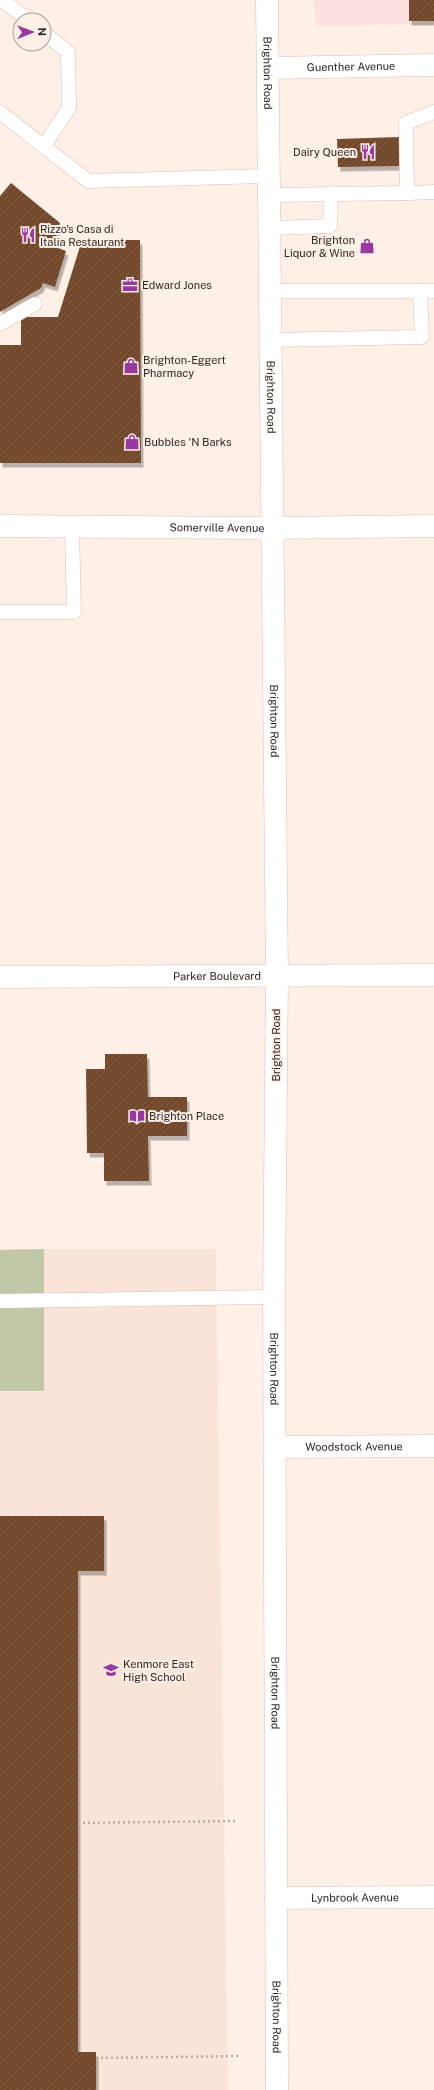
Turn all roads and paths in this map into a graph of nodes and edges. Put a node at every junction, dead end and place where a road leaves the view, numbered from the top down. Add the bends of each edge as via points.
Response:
1 (2, 0) edge
2 (267, 0) edge
3 (18, 12) edge
4 (52, 39) edge
5 (434, 65) edge
6 (268, 68) junction
7 (0, 112) edge
8 (434, 112) edge
9 (44, 146) junction
10 (269, 186) junction
11 (434, 192) edge
12 (331, 193) junction
13 (407, 193) junction
14 (270, 228) junction
15 (270, 291) junction
16 (420, 291) junction
17 (434, 291) edge
18 (35, 304) dead end
19 (0, 324) edge
20 (270, 340) junction
21 (0, 526) edge
22 (434, 526) edge
23 (72, 527) junction
24 (272, 528) junction
25 (0, 612) edge
26 (277, 975) junction
27 (434, 975) edge
28 (0, 977) edge
29 (274, 1297) junction
30 (0, 1301) edge
31 (434, 1446) edge
32 (275, 1447) junction
33 (237, 1821) dead end
34 (78, 1823) dead end
35 (434, 1897) edge
36 (276, 1898) junction
37 (238, 2056) dead end
38 (96, 2058) dead end
39 (277, 2090) edge

1 - 3 lane
2 - 6 street, Brighton Road
4 - 9 lane via 68,52 69,108
5 - 6 street, Guenther Avenue
6 - 10 street, Brighton Road
7 - 9 lane
8 - 13 lane via 406,123
9 - 10 lane via 88,181
10 - 12 lane
10 - 14 street, Brighton Road
11 - 13 lane
12 - 13 lane
12 - 14 lane via 330,226
14 - 15 street, Brighton Road
15 - 16 lane
15 - 20 street, Brighton Road
16 - 17 lane
16 - 20 lane via 422,337
18 - 19 lane
20 - 24 street, Brighton Road
21 - 23 street, Somerville Avenue
22 - 24 street, Somerville Avenue
23 - 24 street, Somerville Avenue
23 - 25 lane via 74,612
24 - 26 street, Brighton Road
26 - 27 street, Parker Boulevard
26 - 28 street, Parker Boulevard
26 - 29 street, Brighton Road
29 - 30 lane
29 - 32 street, Brighton Road
31 - 32 street, Woodstock Avenue
32 - 36 street, Brighton Road
33 - 34 path
35 - 36 street, Lynbrook Avenue
36 - 39 street, Brighton Road
37 - 38 path

